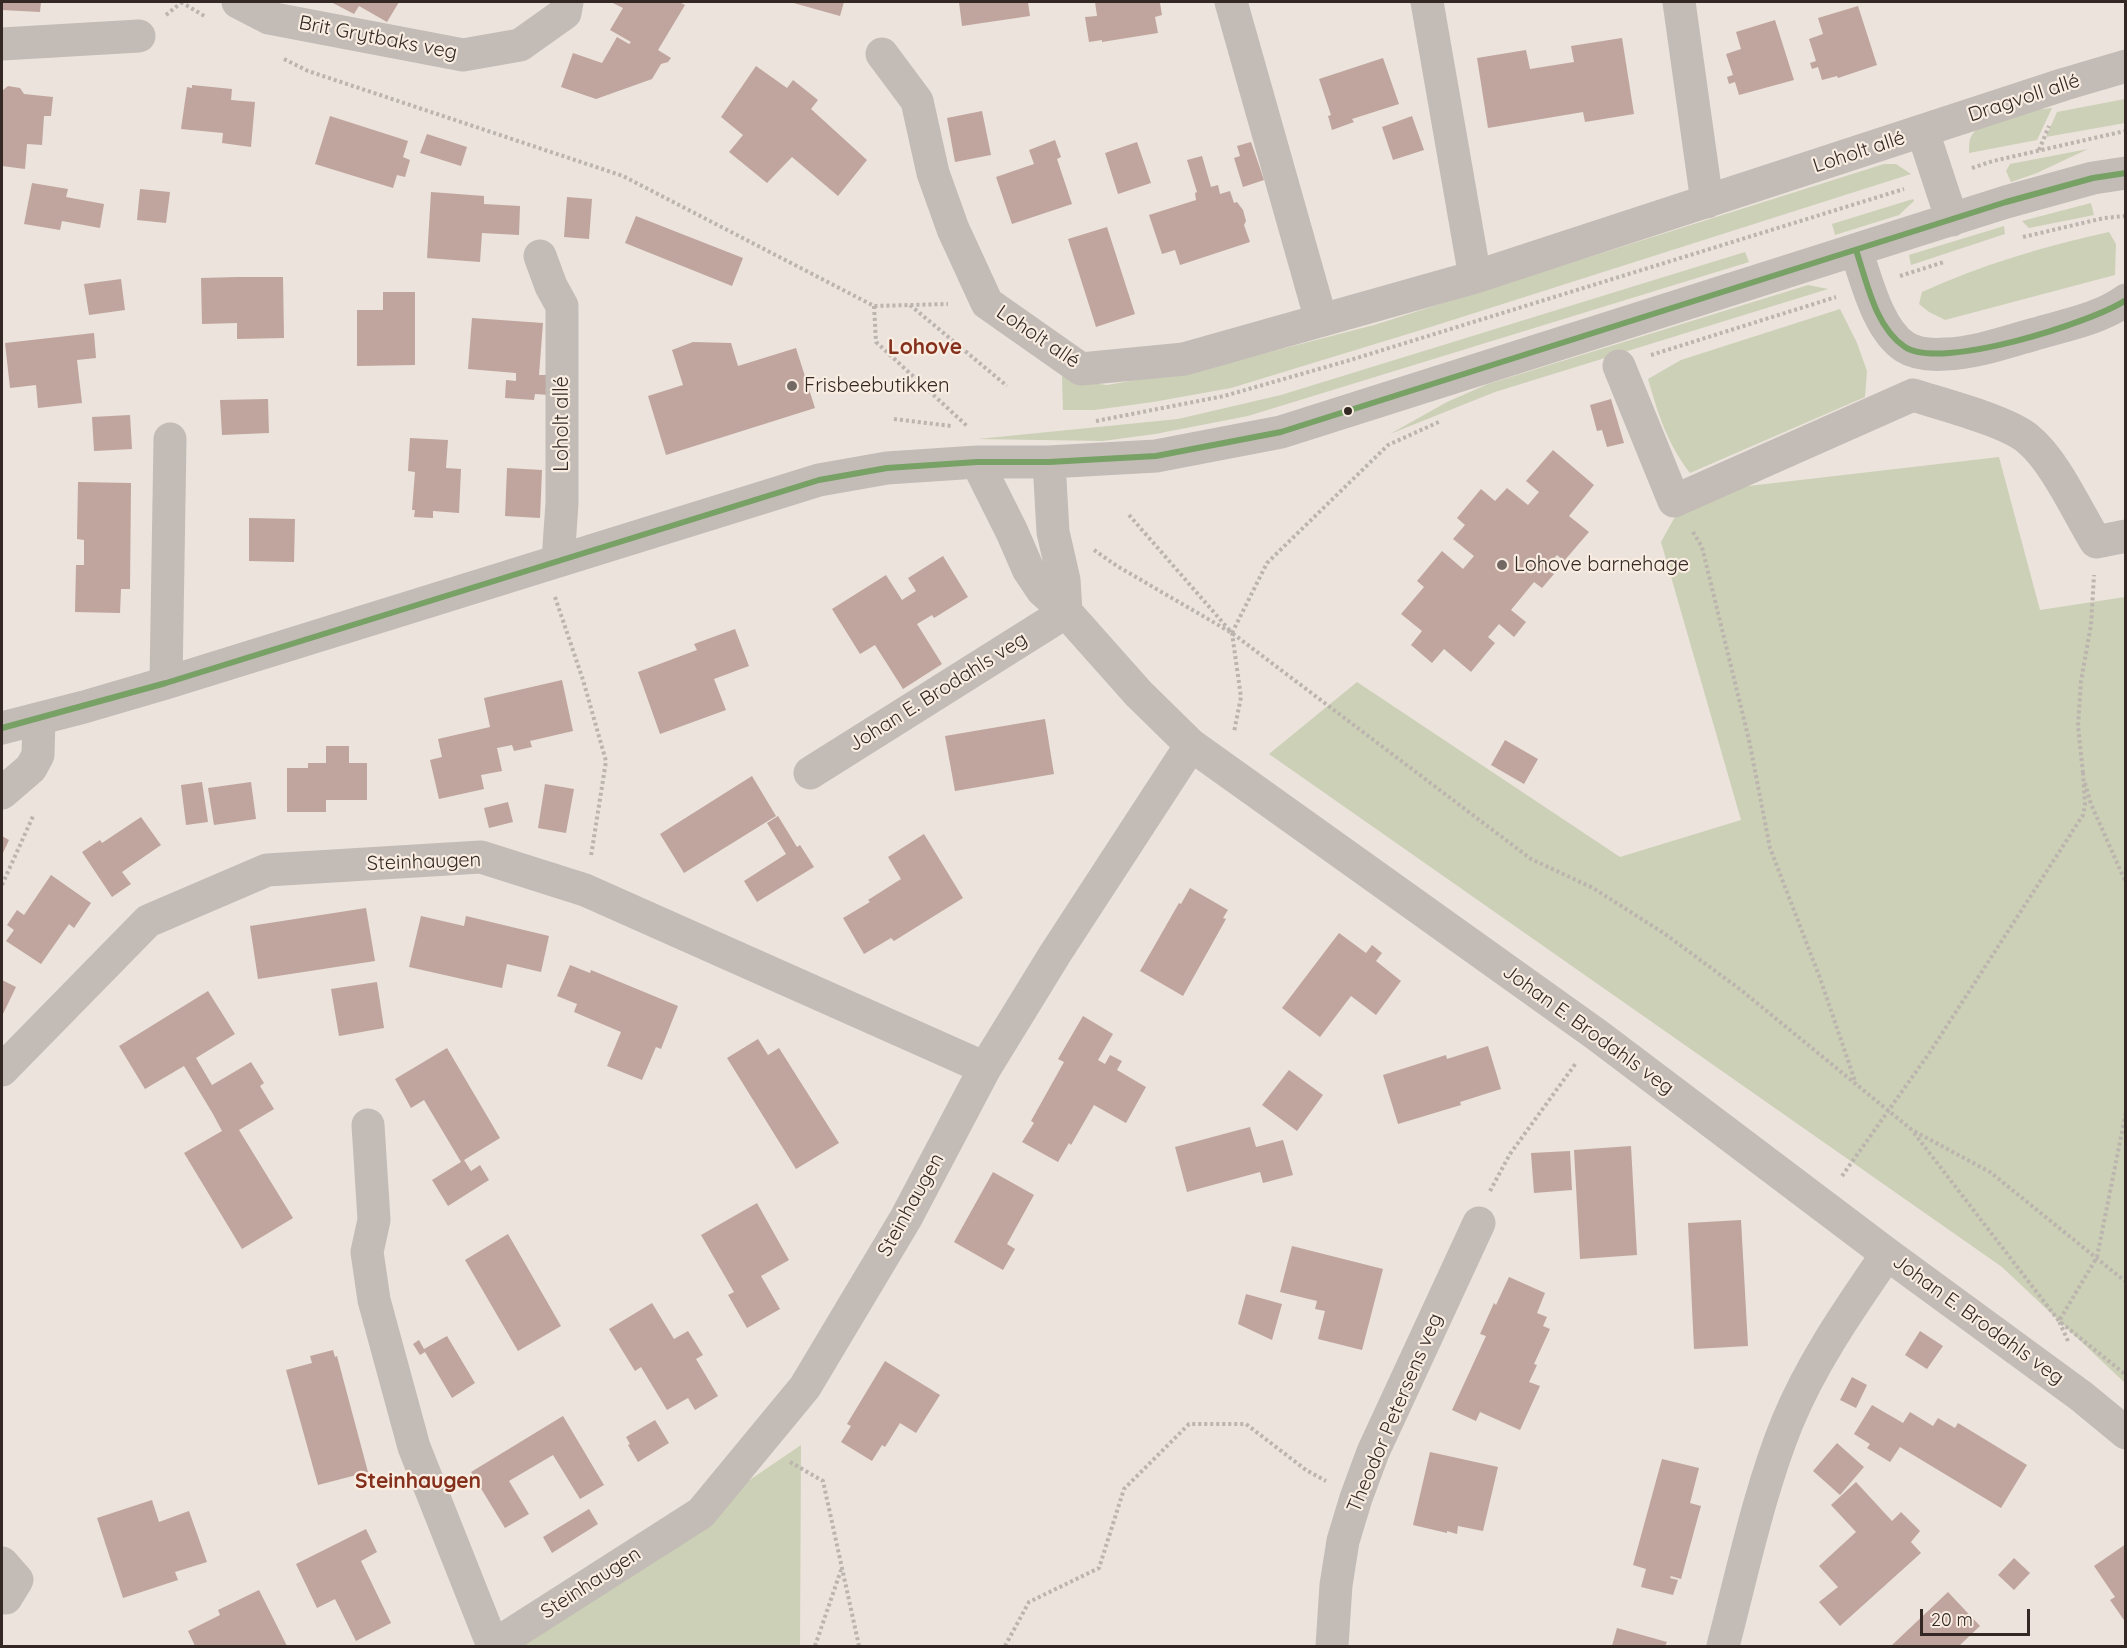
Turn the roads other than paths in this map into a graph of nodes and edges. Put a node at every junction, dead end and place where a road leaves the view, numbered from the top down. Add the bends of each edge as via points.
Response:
1 (238, 2) edge
2 (567, 2) edge
3 (1231, 2) edge
4 (1427, 2) edge
5 (1679, 2) edge
6 (139, 36) dead end
7 (2, 44) edge
8 (882, 54) dead end
9 (2126, 66) edge
10 (1923, 132) junction
11 (2126, 173) edge
12 (1707, 202) junction
13 (1952, 220) junction
14 (1856, 250) junction
15 (540, 256) dead end
16 (1474, 277) junction
17 (2123, 311) edge
18 (1321, 320) junction
19 (1921, 353) junction
20 (1619, 366) road end
21 (1913, 395) junction
22 (170, 439) dead end
23 (976, 462) junction
24 (1049, 462) junction
25 (2110, 539) edge
26 (551, 563) junction
27 (1066, 612) junction
28 (166, 682) junction
29 (39, 719) junction
30 (2, 729) edge
31 (1191, 745) junction
32 (810, 773) dead end
33 (2, 793) edge
34 (985, 1068) junction
35 (2, 1070) edge
36 (368, 1125) dead end
37 (1479, 1223) road end
38 (1887, 1254) junction
39 (2126, 1433) edge
40 (2, 1563) edge
41 (2, 1595) edge
42 (1332, 1647) edge
43 (1723, 1647) edge

1 - 2 street, Brit Grytbaks veg via 269,18 463,55 520,45 565,14
3 - 18 street
4 - 16 street
5 - 12 street
6 - 7 street
8 - 18 street, Loholt allé via 917,101 933,173 953,229 987,303 1081,369 1184,359
9 - 10 street, Dragvoll allé
10 - 12 street, Loholt allé
10 - 13 street, Loholt allé
11 - 13 street via 2082,181
12 - 16 street, Loholt allé
13 - 14 street
14 - 19 street via 1882,319 1906,347
14 - 24 street via 1281,432 1156,456
15 - 26 street, Loholt allé via 562,306 562,502
16 - 18 street, Loholt allé
17 - 19 street via 1983,349
19 - 21 street
20 - 21 street via 1674,501
21 - 25 street via 2004,425 2028,438
22 - 28 street
23 - 24 street
23 - 26 street via 887,468 819,480
23 - 27 street, Johan E. Brodahls veg via 1028,568 1042,590
24 - 27 street via 1053,532 1064,580
26 - 28 street
27 - 31 street, Johan E. Brodahls veg via 1138,693
27 - 32 street, Johan E. Brodahls veg
28 - 29 street
29 - 30 street
29 - 33 street via 38,755 31,768
31 - 34 street, Steinhaugen
31 - 38 street, Johan E. Brodahls veg via 1598,1035
34 - 35 street, Steinhaugen via 585,890 481,857 267,870 148,921
34 - 36 street, Steinhaugen via 906,1218 805,1387 701,1513 493,1646 414,1447 374,1300 367,1252 374,1220
37 - 42 street, Theodor Petersens veg via 1356,1498 1343,1541
38 - 39 street, Johan E. Brodahls veg
38 - 43 street via 1812,1369 1787,1422 1769,1472
40 - 41 street via 17,1580 6,1598

